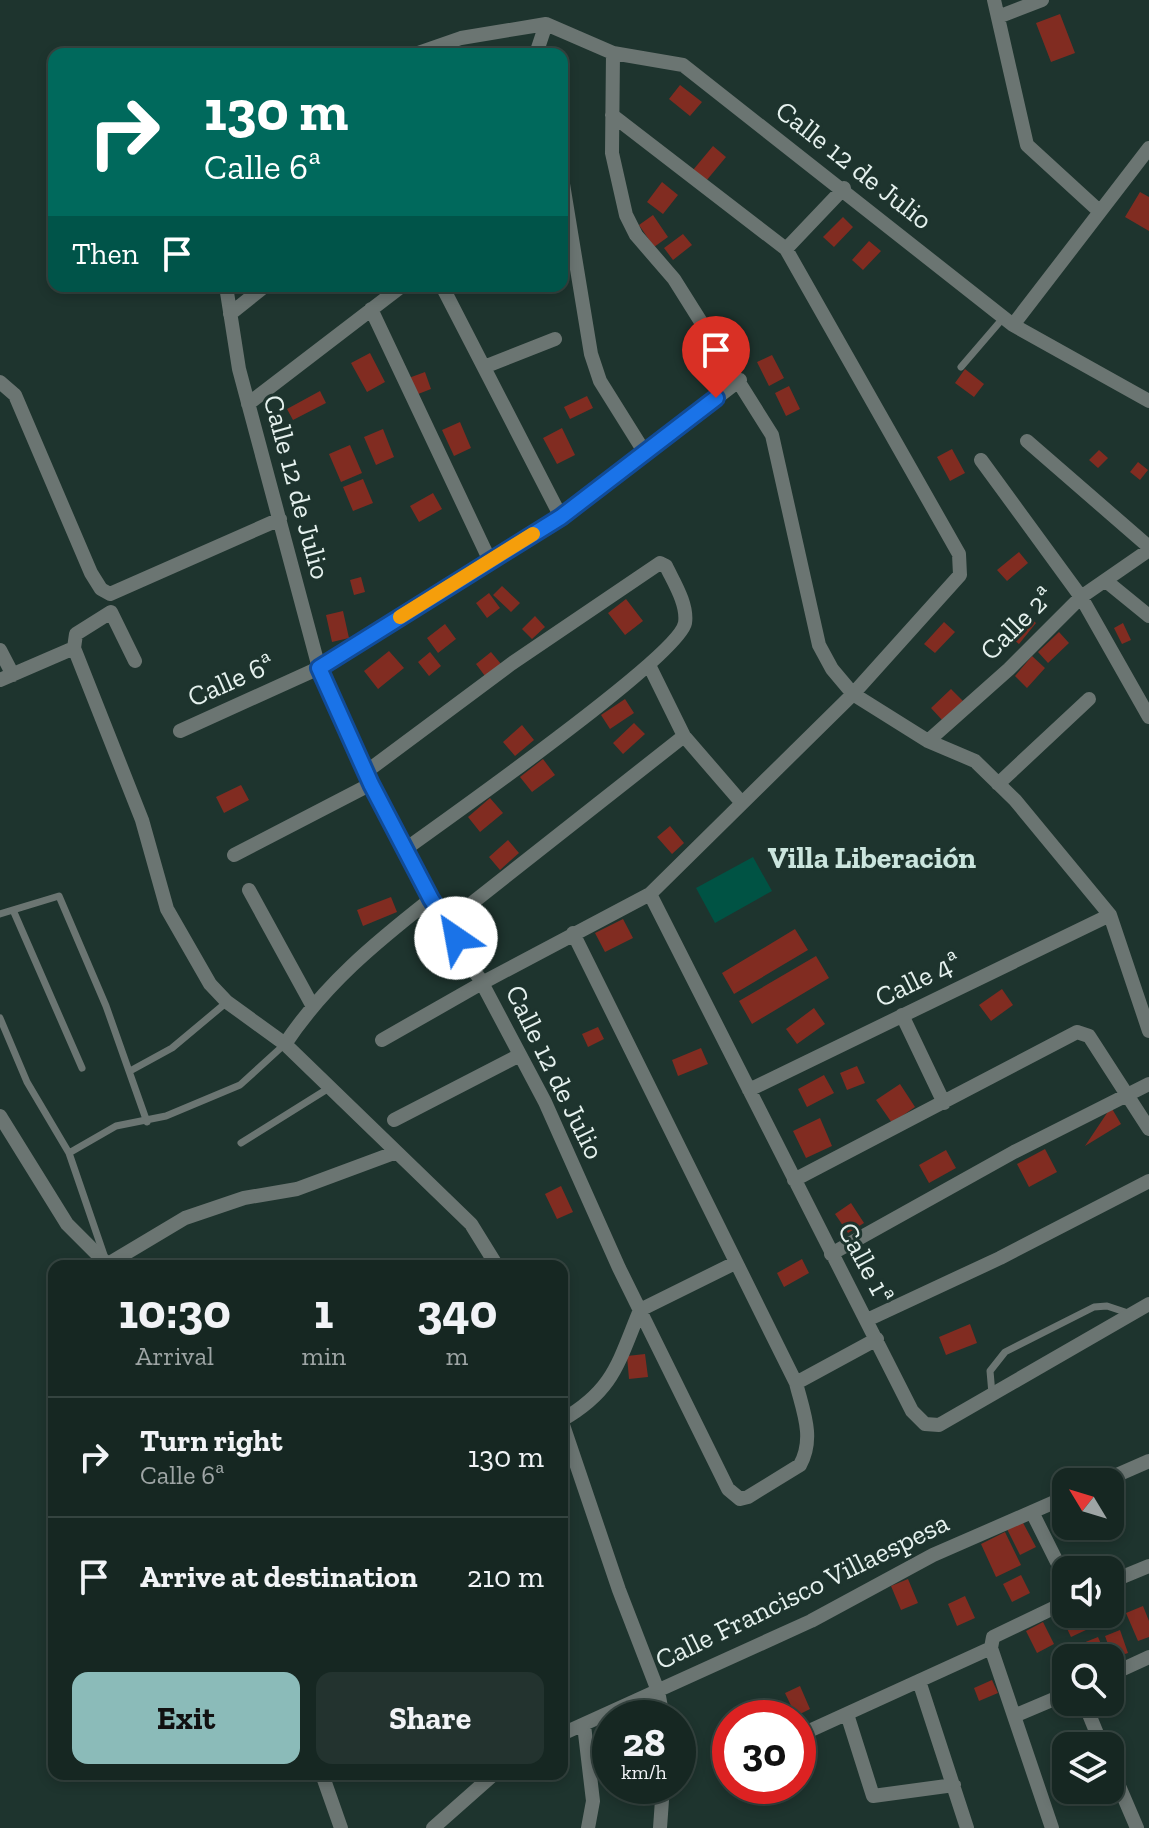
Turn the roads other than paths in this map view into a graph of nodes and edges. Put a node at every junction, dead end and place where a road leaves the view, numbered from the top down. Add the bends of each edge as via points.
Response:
1 (994, 0) edge
2 (1042, 0) edge
3 (998, 17) junction
4 (546, 24) junction
5 (432, 48) edge
6 (538, 48) edge
7 (613, 53) junction
8 (612, 115) junction
9 (1149, 148) edge
10 (844, 188) junction
11 (1098, 210) junction
12 (568, 214) edge
13 (786, 249) junction
14 (227, 292) edge
15 (258, 292) edge
16 (394, 292) edge
17 (445, 292) edge
18 (371, 309) junction
19 (230, 314) junction
20 (1009, 321) junction
21 (555, 339) dead end
22 (484, 367) junction
23 (961, 367) dead end
24 (740, 380) junction
25 (0, 382) edge
26 (1149, 401) edge
27 (248, 404) junction
28 (1027, 441) dead end
29 (645, 453) junction
30 (981, 460) dead end
31 (561, 517) junction
32 (280, 519) junction
33 (1149, 549) edge
34 (490, 561) junction
35 (1106, 581) junction
36 (110, 594) junction
37 (1081, 597) junction
38 (111, 612) junction
39 (1149, 616) edge
40 (74, 648) junction
41 (0, 650) edge
42 (135, 661) dead end
43 (649, 665) junction
44 (319, 668) junction
45 (7, 677) edge
46 (853, 694) junction
47 (1089, 699) dead end
48 (1149, 717) edge
49 (180, 731) dead end
50 (684, 736) junction
51 (928, 741) junction
52 (368, 778) junction
53 (998, 784) junction
54 (741, 802) junction
55 (407, 848) junction
56 (234, 855) dead end
57 (249, 890) dead end
58 (650, 894) junction
59 (431, 899) junction
60 (13, 910) junction
61 (0, 914) edge
62 (1110, 915) junction
63 (448, 922) junction
64 (573, 933) junction
65 (482, 983) junction
66 (227, 1002) junction
67 (312, 1005) junction
68 (902, 1015) junction
69 (0, 1018) edge
70 (1149, 1031) edge
71 (382, 1040) dead end
72 (285, 1044) junction
73 (520, 1055) junction
74 (82, 1068) dead end
75 (130, 1071) junction
76 (1149, 1084) edge
77 (329, 1088) junction
78 (749, 1090) junction
79 (1126, 1094) junction
80 (944, 1103) junction
81 (0, 1116) edge
82 (394, 1120) dead end
83 (147, 1122) junction
84 (1149, 1129) edge
85 (241, 1143) dead end
86 (69, 1153) junction
87 (394, 1153) junction
88 (794, 1180) junction
89 (1149, 1181) edge
90 (831, 1254) junction
91 (103, 1260) edge
92 (106, 1260) edge
93 (116, 1260) edge
94 (493, 1260) edge
95 (735, 1263) junction
96 (1149, 1304) edge
97 (640, 1310) junction
98 (1131, 1314) junction
99 (867, 1320) junction
100 (877, 1339) junction
101 (796, 1383) junction
102 (992, 1394) junction
103 (568, 1417) edge
104 (568, 1440) edge
105 (1149, 1461) edge
106 (1124, 1472) edge
107 (1052, 1503) edge
108 (1032, 1512) junction
109 (1054, 1556) edge
110 (1149, 1566) edge
111 (1124, 1576) edge
112 (1052, 1609) edge
113 (991, 1648) junction
114 (1147, 1664) edge
115 (1124, 1671) edge
116 (919, 1681) junction
117 (658, 1691) junction
118 (660, 1700) edge
119 (1052, 1700) edge
120 (847, 1714) junction
121 (1014, 1716) junction
122 (584, 1725) junction
123 (816, 1728) edge
124 (568, 1732) edge
125 (324, 1780) edge
126 (487, 1780) edge
127 (954, 1785) junction
128 (1124, 1798) edge
129 (662, 1804) edge
130 (341, 1828) edge
131 (433, 1828) edge
132 (588, 1828) edge
133 (660, 1828) edge
134 (967, 1828) edge
135 (1052, 1828) edge
136 (1137, 1828) edge

1 - 3 street
2 - 3 street
3 - 11 street via 1027,145
4 - 5 street
4 - 6 street
4 - 7 street, Calle 12 de Julio
7 - 8 street
7 - 10 street, Calle 12 de Julio via 683,65
8 - 13 street
8 - 24 street via 612,153 626,215
9 - 11 street
10 - 13 street
10 - 20 street, Calle 12 de Julio
11 - 20 street
12 - 29 street via 591,354 600,381
13 - 46 street via 962,565 957,583
14 - 19 street, Calle 12 de Julio
15 - 19 street
16 - 18 street
17 - 22 street
18 - 27 street
18 - 34 street
19 - 27 street, Calle 12 de Julio
20 - 23 lane
20 - 26 street, Calle 12 de Julio
21 - 22 street
22 - 31 street
24 - 29 street, Calle 6ª
24 - 46 street via 772,435 819,645
25 - 36 street via 15,395 91,573
27 - 32 street, Calle 12 de Julio
28 - 33 street
29 - 31 street, Calle 6ª
30 - 37 street
31 - 34 street, Calle 6ª
32 - 36 street
32 - 44 street, Calle 12 de Julio
33 - 35 street, Calle 2ª
34 - 44 street, Calle 6ª
35 - 37 street, Calle 2ª
35 - 39 street
36 - 38 street
37 - 48 street
37 - 51 street, Calle 2ª
38 - 40 street via 76,634
38 - 42 street
40 - 45 street
40 - 66 street via 142,820 167,909 193,959
41 - 45 street
43 - 50 street
43 - 52 street via 685,624 680,598 660,563 511,664
43 - 55 street
44 - 49 street, Calle 6ª
44 - 52 street, Calle 12 de Julio
46 - 51 street
46 - 54 street
47 - 53 street
50 - 54 street
50 - 63 street
51 - 53 street via 975,761
52 - 55 street, Calle 12 de Julio
52 - 56 street
53 - 62 street
54 - 58 street
55 - 59 street, Calle 12 de Julio
57 - 67 street
58 - 64 street
58 - 78 street, Calle 1ª
59 - 63 street, Calle 12 de Julio
59 - 67 street via 360,954
60 - 61 lane
60 - 74 lane
60 - 75 lane via 59,896
62 - 68 street, Calle 4ª
62 - 70 street
63 - 65 street, Calle 12 de Julio
64 - 65 street
64 - 95 street
65 - 71 street
65 - 73 street, Calle 12 de Julio
66 - 72 street
66 - 75 lane via 172,1048
67 - 72 street
68 - 78 street, Calle 4ª
68 - 80 street
69 - 86 lane via 27,1082
72 - 77 street
72 - 83 lane via 240,1085
73 - 82 street
73 - 97 street, Calle 12 de Julio
75 - 83 lane
76 - 79 street
77 - 85 lane
77 - 87 street
78 - 88 street, Calle 1ª
79 - 80 street via 1089,1036 1077,1032
79 - 84 street
79 - 90 street
80 - 88 street
81 - 91 street via 67,1224
83 - 86 lane via 116,1126
86 - 92 lane
87 - 93 street via 297,1189 244,1198 185,1218
87 - 94 street via 471,1224
88 - 90 street, Calle 1ª
89 - 99 street
90 - 99 street, Calle 1ª
95 - 97 street
95 - 101 street
96 - 98 street, Calle 1ª
97 - 101 street, Calle 12 de Julio via 728,1489 740,1499 787,1473 804,1457 809,1433
97 - 103 street via 615,1371 592,1403
98 - 102 street, Calle 1ª
98 - 102 lane via 1094,1307 1005,1352 990,1371
99 - 100 street, Calle 1ª
100 - 101 street
100 - 102 street, Calle 1ª via 912,1411 925,1424 939,1425
104 - 117 street
105 - 106 street
107 - 108 street, Calle Francisco Villaespesa
108 - 109 street
108 - 117 street, Calle Francisco Villaespesa
110 - 111 street
112 - 113 street via 993,1637
113 - 116 street
113 - 121 street
114 - 115 street
116 - 120 street
116 - 127 street
117 - 118 street
117 - 122 street, Calle Francisco Villaespesa
119 - 121 street
120 - 123 street
120 - 127 street via 873,1796
121 - 135 street
122 - 124 street, Calle Francisco Villaespesa
122 - 132 street via 593,1801
125 - 130 street
126 - 131 street
127 - 134 street
128 - 136 street
129 - 133 street

